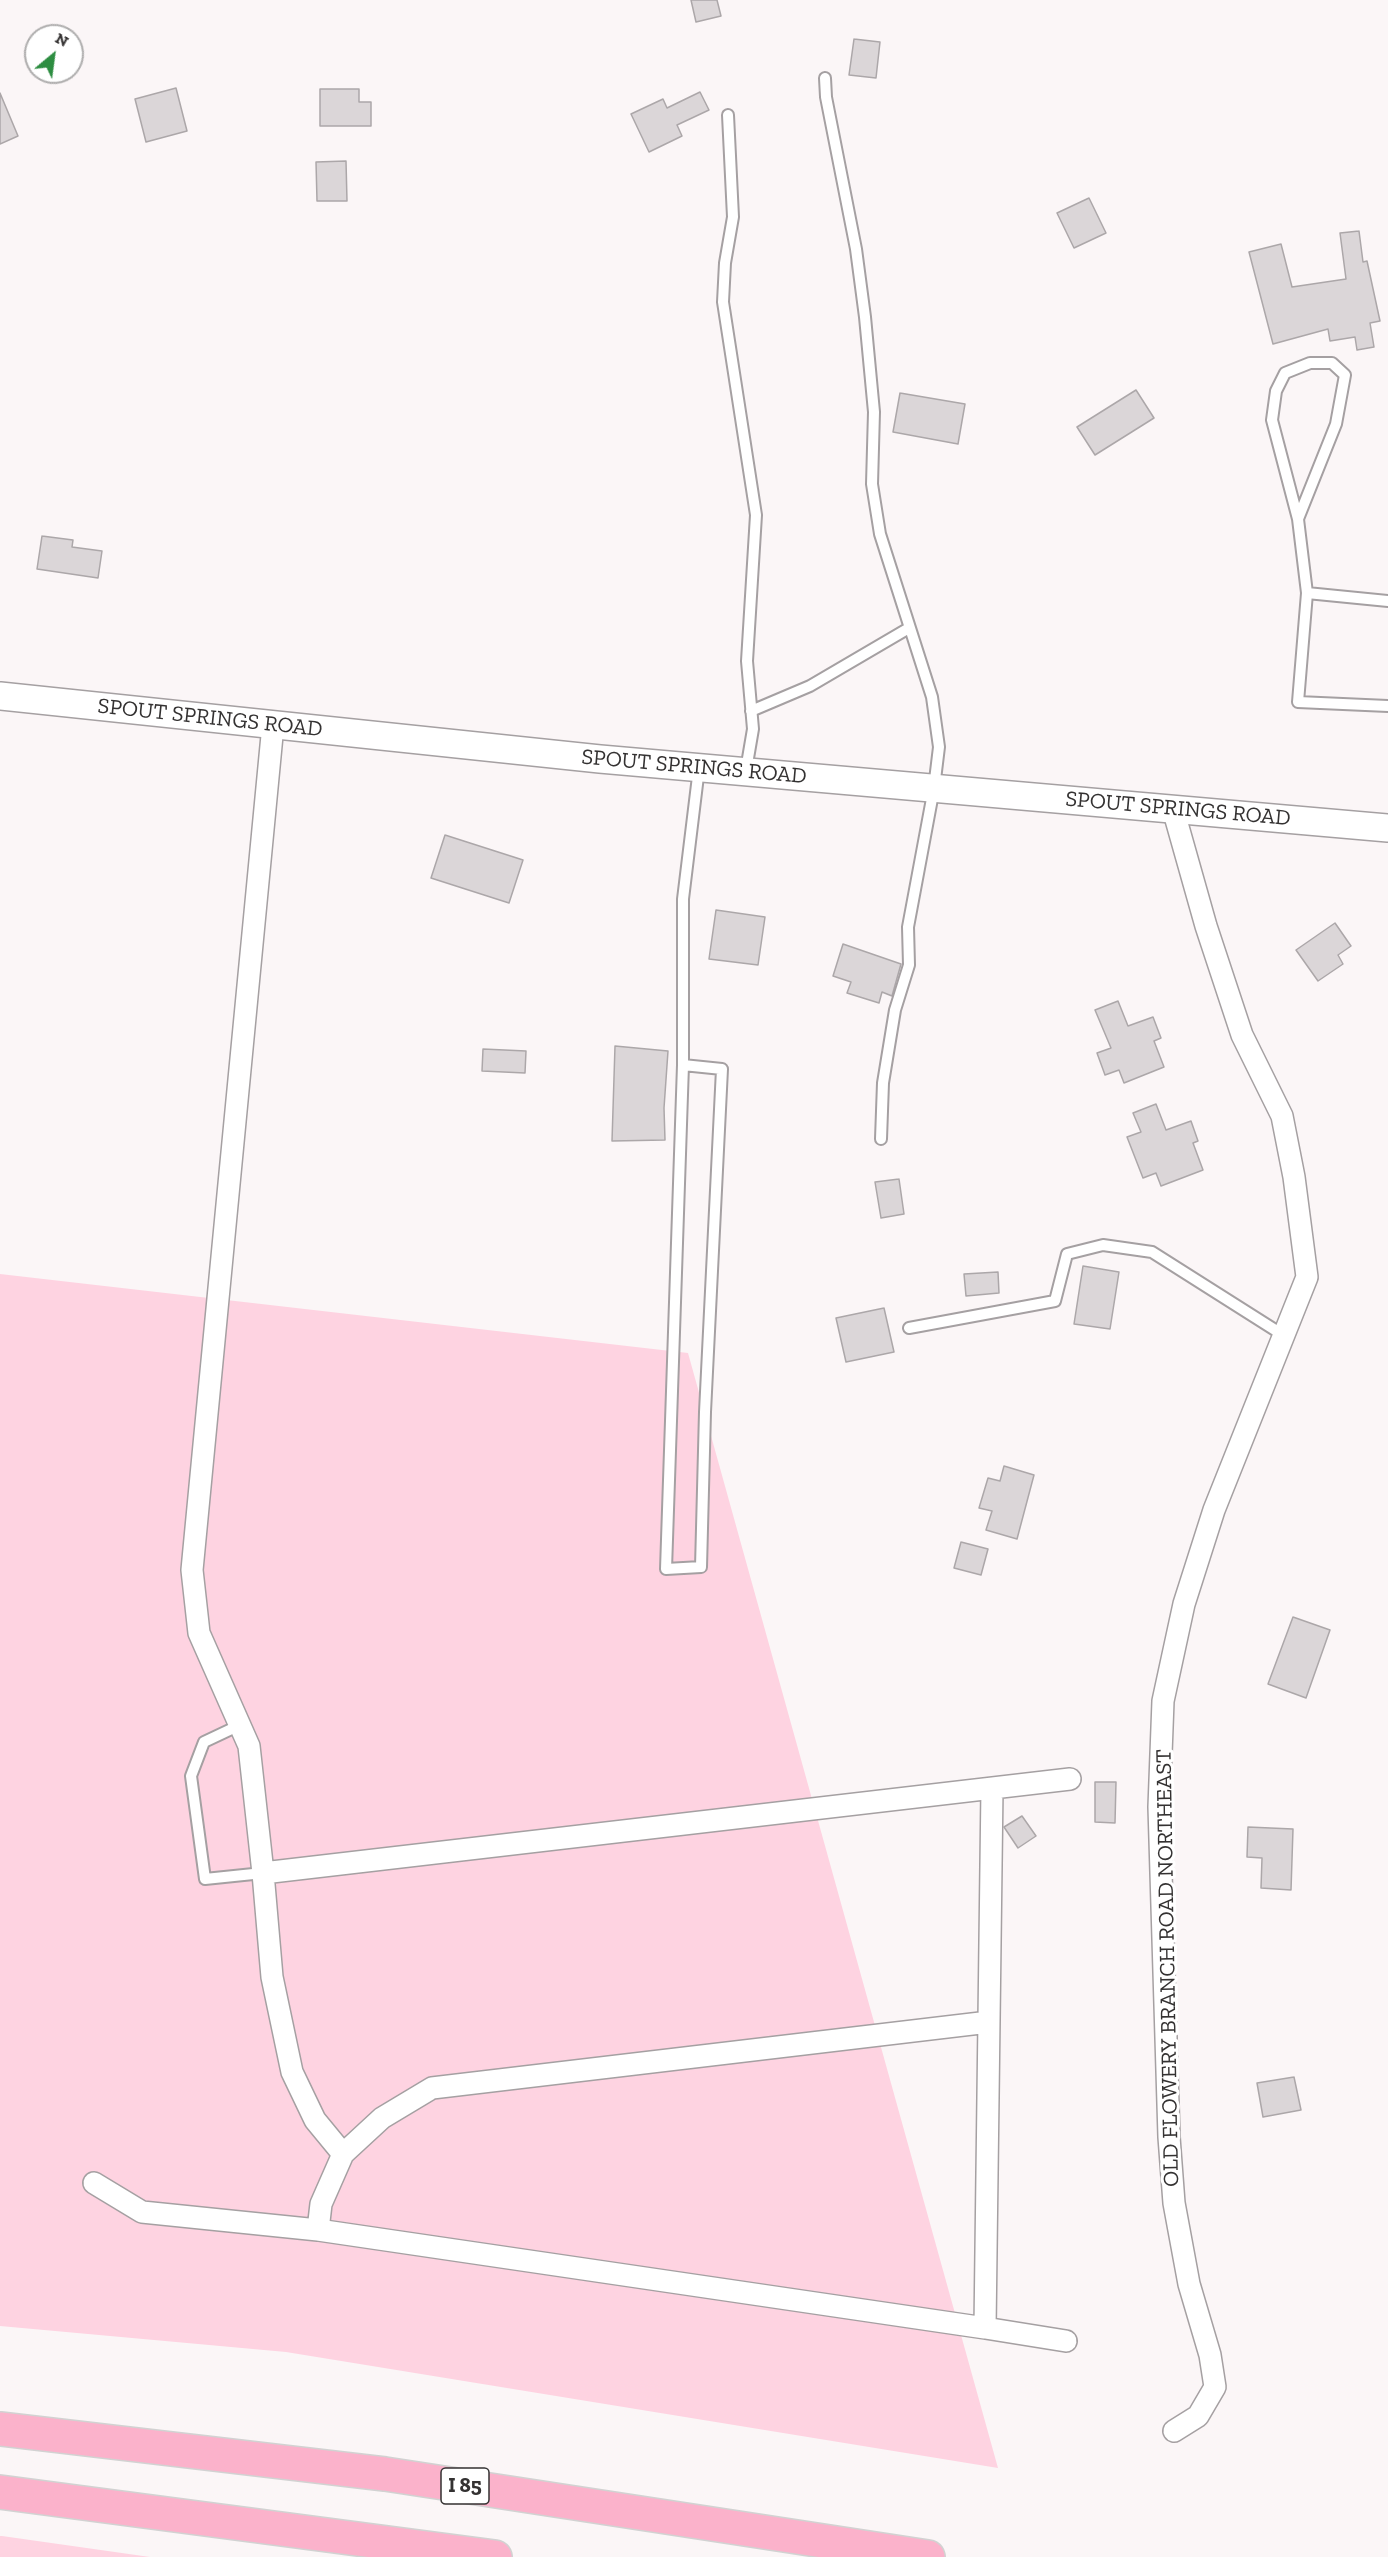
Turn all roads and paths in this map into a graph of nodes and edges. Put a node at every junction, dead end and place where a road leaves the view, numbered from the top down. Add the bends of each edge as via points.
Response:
1 (825, 78) dead end
2 (728, 115) dead end
3 (1298, 519) junction
4 (1307, 593) junction
5 (1388, 601) edge
6 (909, 628) junction
7 (0, 696) edge
8 (1388, 706) edge
9 (751, 711) junction
10 (273, 725) junction
11 (699, 767) junction
12 (746, 772) junction
13 (934, 788) junction
14 (1173, 809) junction
15 (1388, 828) edge
16 (683, 1065) junction
17 (881, 1139) dead end
18 (909, 1328) dead end
19 (1283, 1335) junction
20 (240, 1725) junction
21 (1070, 1779) dead end
22 (992, 1788) junction
23 (262, 1873) junction
24 (989, 2022) junction
25 (343, 2154) junction
26 (94, 2183) dead end
27 (318, 2230) junction
28 (985, 2328) junction
29 (1066, 2341) dead end
30 (0, 2429) edge
31 (1174, 2431) dead end
32 (0, 2492) edge
33 (495, 2557) edge
34 (928, 2557) edge

1 - 6 lane via 865,317 874,412 872,484 880,534
2 - 9 lane via 733,217 723,302 756,515 747,661
3 - 3 lane via 1336,424 1345,375 1332,363 1310,363 1285,373 1276,391 1272,420
3 - 4 lane
4 - 5 lane
4 - 8 lane via 1298,702
6 - 9 lane via 810,686
6 - 13 lane via 932,697 939,747
7 - 10 street, SPOUT SPRINGS ROAD
9 - 12 lane via 753,729
10 - 11 street, SPOUT SPRINGS ROAD
10 - 20 street via 192,1570 199,1633
11 - 12 street, SPOUT SPRINGS ROAD
11 - 16 lane via 683,899
12 - 13 street, SPOUT SPRINGS ROAD
13 - 14 street, SPOUT SPRINGS ROAD
13 - 17 lane via 908,927 909,965 896,1010 883,1083
14 - 15 street, SPOUT SPRINGS ROAD
14 - 19 street, OLD FLOWERY BRANCH ROAD NORTHEAST via 1242,1035 1282,1116 1307,1277
16 - 16 lane via 682,1077 666,1569 701,1567 722,1069
18 - 19 lane via 1055,1301 1067,1254 1103,1245 1152,1252
19 - 31 street, OLD FLOWERY BRANCH ROAD NORTHEAST via 1211,1521 1184,1604 1163,1701 1159,1808 1173,2192 1189,2284 1215,2387 1198,2416
20 - 23 street via 249,1746
20 - 23 lane via 204,1742 191,1776 205,1879
21 - 22 street
22 - 23 street
22 - 24 street
23 - 25 street via 272,1977 292,2072 315,2120
24 - 25 street via 432,2088 382,2118
24 - 28 street
25 - 27 street via 321,2204
26 - 27 street via 142,2212
27 - 28 street
28 - 29 street
30 - 34 highway, I 85 via 385,2474
32 - 33 highway

